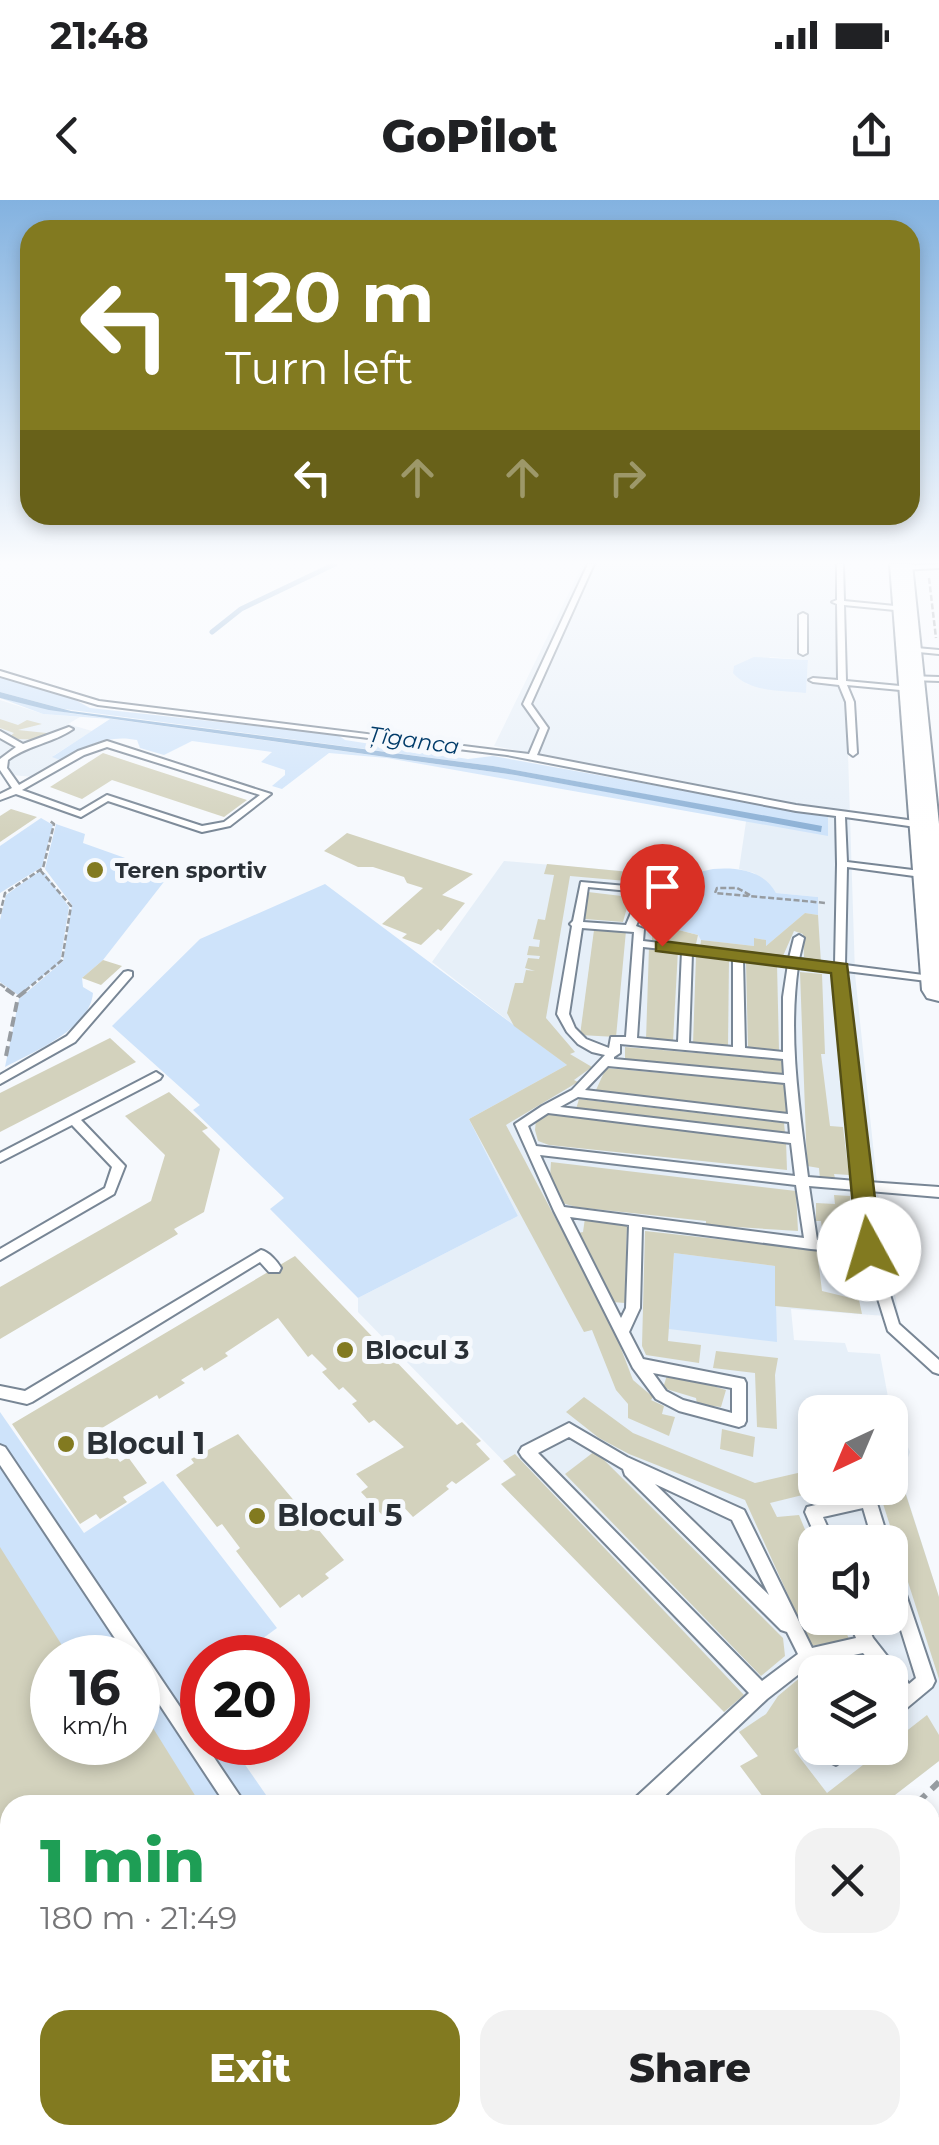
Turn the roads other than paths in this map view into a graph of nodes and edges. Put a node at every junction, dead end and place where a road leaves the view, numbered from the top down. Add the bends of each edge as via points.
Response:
1 (550, 655) edge
2 (840, 655) edge
3 (908, 655) edge
4 (0, 673) edge
5 (812, 680) dead end
6 (939, 680) edge
7 (842, 682) junction
8 (911, 684) junction
9 (69, 729) dead end
10 (0, 734) edge
11 (21, 747) junction
12 (853, 753) dead end
13 (532, 758) junction
14 (19, 792) junction
15 (0, 797) edge
16 (840, 814) junction
17 (926, 826) junction
18 (842, 864) junction
19 (930, 876) junction
20 (574, 924) junction
21 (630, 928) junction
22 (799, 938) dead end
23 (638, 944) junction
24 (687, 950) junction
25 (738, 956) junction
26 (792, 962) junction
27 (840, 968) junction
28 (128, 974) dead end
29 (938, 985) edge
30 (632, 1042) junction
31 (683, 1046) junction
32 (739, 1051) junction
33 (790, 1056) junction
34 (610, 1057) junction
35 (156, 1076) dead end
36 (0, 1080) edge
37 (792, 1080) junction
38 (576, 1093) junction
39 (546, 1109) junction
40 (796, 1119) junction
41 (72, 1120) junction
42 (798, 1139) junction
43 (531, 1150) junction
44 (0, 1158) edge
45 (802, 1181) junction
46 (862, 1186) junction
47 (939, 1192) edge
48 (560, 1212) junction
49 (636, 1221) junction
50 (811, 1244) junction
51 (869, 1249) junction
52 (0, 1256) edge
53 (274, 1268) dead end
54 (622, 1331) junction
55 (638, 1364) junction
56 (938, 1368) edge
57 (0, 1392) edge
58 (2, 1459) edge
59 (622, 1462) junction
60 (819, 1525) edge
61 (876, 1525) edge
62 (908, 1626) edge
63 (796, 1633) junction
64 (863, 1635) edge
65 (867, 1644) junction
66 (807, 1655) edge
67 (817, 1655) edge
68 (876, 1655) edge
69 (798, 1665) edge
70 (761, 1694) junction
71 (908, 1696) edge
72 (230, 1795) edge
73 (653, 1795) edge

1 - 13 lane via 527,704 544,728
2 - 7 lane
3 - 8 main road
4 - 13 lane via 98,703
5 - 7 lane
6 - 8 lane
7 - 8 lane
7 - 12 lane
8 - 17 main road
9 - 11 lane
10 - 11 lane
11 - 14 lane via 3,763
13 - 16 lane
14 - 14 lane via 106,744 267,794 226,824 202,829 107,798 81,814
14 - 15 lane
16 - 17 lane
16 - 18 lane
17 - 19 main road
18 - 19 lane
18 - 27 lane
19 - 29 main road
20 - 21 lane
20 - 21 lane via 584,884 646,890
20 - 34 lane via 563,1014 581,1042
21 - 23 lane via 639,929
22 - 26 lane
23 - 24 lane
23 - 30 lane
24 - 25 lane
24 - 31 lane
25 - 26 lane
25 - 32 lane
26 - 27 lane
26 - 33 lane
27 - 29 lane
27 - 46 lane
28 - 36 lane via 71,1039
30 - 31 lane
30 - 34 lane via 615,1040
31 - 32 lane
32 - 33 lane
33 - 37 lane
34 - 37 lane
34 - 38 lane
35 - 41 lane
37 - 40 lane
38 - 39 lane
38 - 40 lane
39 - 42 lane
39 - 43 lane via 522,1124
40 - 42 lane
41 - 44 lane
41 - 52 lane via 118,1166 110,1191
42 - 45 lane
43 - 45 lane
43 - 48 lane
45 - 46 lane
45 - 50 lane
46 - 47 lane
46 - 51 lane
48 - 49 lane
48 - 54 lane
49 - 50 lane
49 - 54 lane via 634,1308
50 - 51 lane
51 - 56 lane via 892,1328
53 - 57 lane via 262,1255 27,1398
54 - 55 lane
55 - 55 lane via 661,1395 679,1406 740,1422 739,1383
58 - 72 lane
59 - 63 lane
59 - 63 lane via 738,1516
59 - 70 lane via 570,1430 527,1452
60 - 61 lane via 813,1512 868,1500
62 - 71 lane via 926,1681
63 - 66 lane
64 - 65 lane
65 - 67 lane
65 - 68 lane
69 - 70 lane
70 - 73 lane

